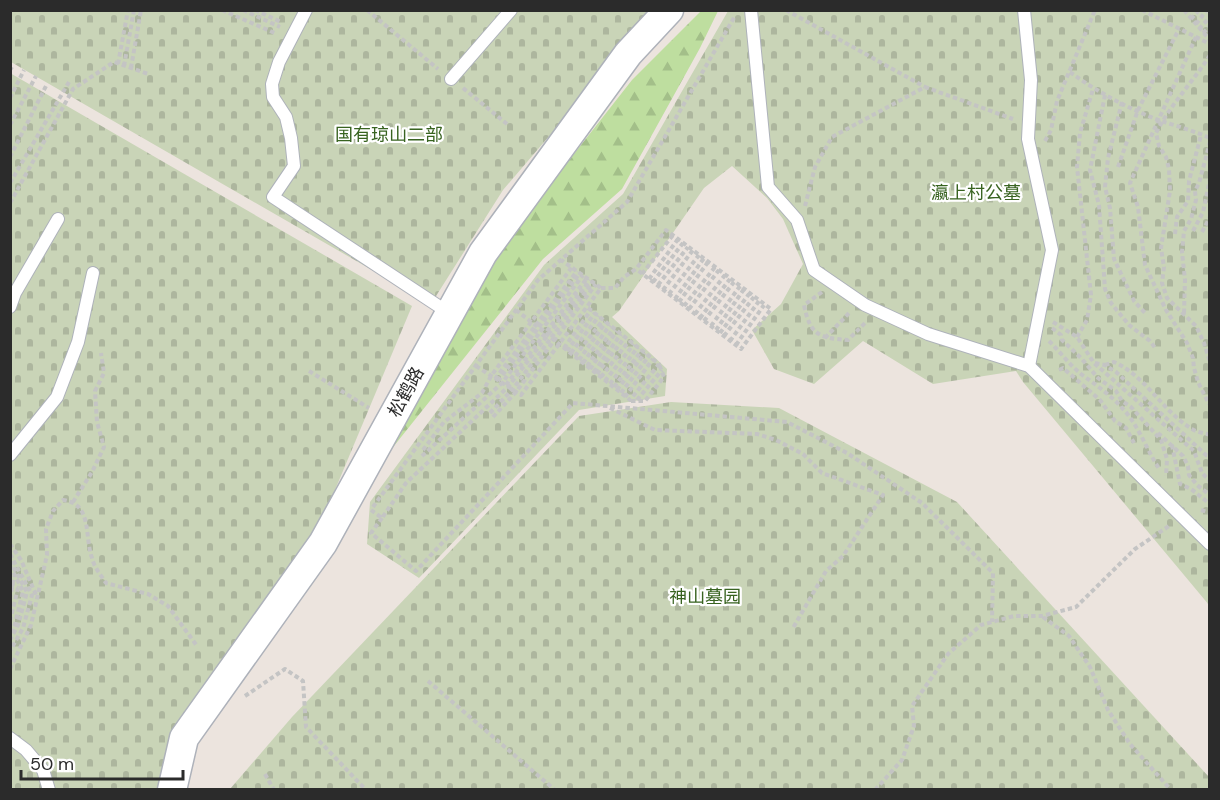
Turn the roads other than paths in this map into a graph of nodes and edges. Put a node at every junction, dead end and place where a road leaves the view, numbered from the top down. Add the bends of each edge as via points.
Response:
1 (306, 10) edge
2 (511, 10) edge
3 (669, 10) edge
4 (752, 10) edge
5 (1024, 10) edge
6 (451, 79) dead end
7 (58, 219) dead end
8 (93, 273) dead end
9 (10, 307) edge
10 (450, 313) junction
11 (1029, 366) junction
12 (10, 455) edge
13 (1209, 544) edge
14 (10, 738) edge
15 (49, 789) edge
16 (172, 789) edge

1 - 10 lane via 272,84 273,97 291,138 294,166 273,197
2 - 6 lane
3 - 10 street, 松鹤路 via 628,54 483,253
4 - 11 lane via 768,187 797,220 814,270 862,303 928,334
5 - 11 lane via 1031,80 1028,139 1052,250
7 - 9 lane
8 - 12 lane via 78,342 57,396
10 - 16 street, 松鹤路 via 323,543 184,738
11 - 13 lane
14 - 15 lane via 43,770

